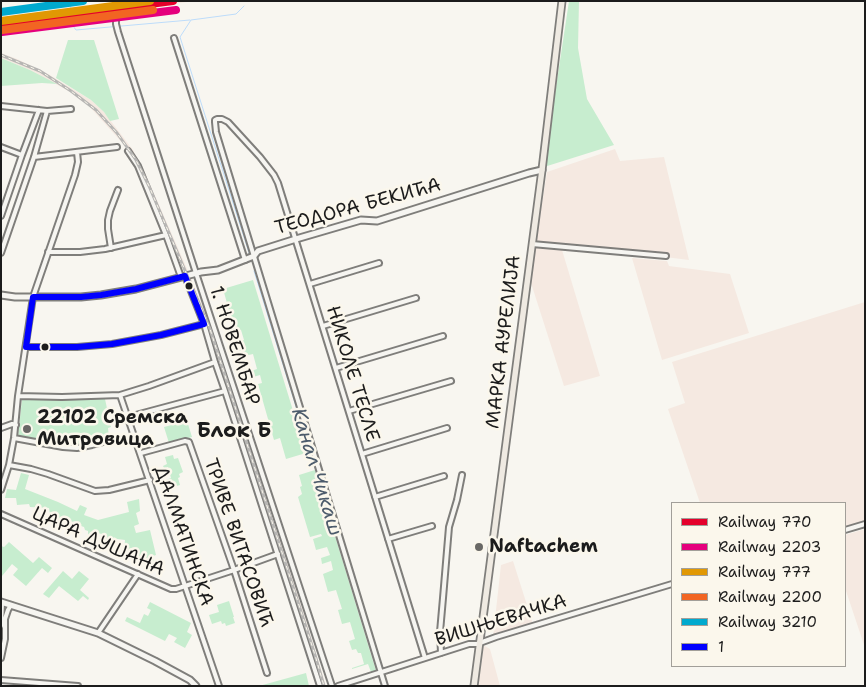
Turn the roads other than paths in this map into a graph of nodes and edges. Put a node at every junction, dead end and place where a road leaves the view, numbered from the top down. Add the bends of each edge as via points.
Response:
1 (562, 1) edge
2 (116, 14) dead end
3 (174, 38) dead end
4 (1, 106) edge
5 (71, 109) dead end
6 (39, 110) junction
7 (47, 111) junction
8 (1, 147) edge
9 (117, 147) dead end
10 (128, 150) dead end
11 (77, 152) junction
12 (22, 154) junction
13 (34, 157) junction
14 (542, 170) junction
15 (118, 190) dead end
16 (1, 199) edge
17 (6, 200) junction
18 (1, 216) edge
19 (166, 235) junction
20 (296, 239) junction
21 (532, 244) junction
22 (111, 248) junction
23 (48, 252) junction
24 (1, 253) edge
25 (253, 256) junction
26 (666, 256) dead end
27 (246, 260) junction
28 (379, 263) dead end
29 (196, 273) junction
30 (183, 276) junction
31 (310, 284) junction
32 (1, 295) edge
33 (33, 297) junction
34 (416, 298) dead end
35 (204, 324) junction
36 (323, 326) junction
37 (443, 336) dead end
38 (26, 346) junction
39 (215, 362) junction
40 (336, 368) junction
41 (451, 382) dead end
42 (225, 391) junction
43 (120, 395) junction
44 (18, 396) junction
45 (349, 411) junction
46 (128, 417) junction
47 (16, 425) junction
48 (1, 428) edge
49 (447, 428) dead end
50 (14, 438) junction
51 (110, 440) dead end
52 (141, 453) junction
53 (362, 454) junction
54 (9, 464) junction
55 (462, 475) dead end
56 (444, 476) dead end
57 (150, 480) junction
58 (1, 490) edge
59 (375, 497) junction
60 (1, 514) edge
61 (865, 524) edge
62 (432, 526) dead end
63 (846, 530) edge
64 (388, 539) junction
65 (278, 554) junction
66 (234, 570) junction
67 (138, 574) junction
68 (671, 584) edge
69 (185, 586) junction
70 (2, 602) edge
71 (11, 605) junction
72 (1, 626) edge
73 (98, 633) junction
74 (480, 642) junction
75 (441, 653) junction
76 (1, 658) edge
77 (425, 658) junction
78 (267, 673) dead end
79 (381, 673) junction
80 (1, 680) edge
81 (78, 686) edge
82 (196, 686) edge
83 (219, 686) edge
84 (320, 686) edge
85 (332, 686) edge
86 (338, 686) edge
87 (385, 686) edge
88 (474, 686) edge

1 - 14 main road, МАРКА АУРЕЛИЈА
2 - 29 street, 1. НОВЕМБАР via 118,32
3 - 27 street
4 - 6 street
5 - 7 street
6 - 7 street
6 - 12 street
7 - 13 street
8 - 12 street
9 - 11 street
10 - 19 street, 1. НОВЕМБАР via 138,166
11 - 13 street
11 - 23 street via 75,174
12 - 17 street
13 - 24 street
14 - 20 street, ТЕОДОРА БЕКИЋА via 377,221 361,220
14 - 21 main road, МАРКА АУРЕЛИЈА
15 - 22 street via 108,220
16 - 17 street
17 - 18 street
19 - 22 street
19 - 30 street, 1. НОВЕМБАР
20 - 25 street, ТЕОДОРА БЕКИЋА via 258,251
20 - 25 street, НИКОЛЕ ТЕСЛЕ via 274,174 228,122 219,118 214,126
20 - 31 street, НИКОЛЕ ТЕСЛЕ
21 - 26 street
21 - 74 main road, МАРКА АУРЕЛИЈА
22 - 23 street
23 - 33 street
25 - 27 street, ТЕОДОРА БЕКИЋА
25 - 79 street
27 - 29 street, ТЕОДОРА БЕКИЋА via 218,270
28 - 31 street
29 - 30 street, ТЕОДОРА БЕКИЋА
29 - 85 street, 1. НОВЕМБАР
30 - 33 street, ТЕОДОРА БЕКИЋА via 101,295
30 - 35 street, 1. НОВЕМБАР
31 - 36 street, НИКОЛЕ ТЕСЛЕ
32 - 33 street, ТЕОДОРА БЕКИЋА
33 - 38 street
34 - 36 street
35 - 38 street via 112,344
35 - 39 street, 1. НОВЕМБАР
36 - 40 street, НИКОЛЕ ТЕСЛЕ
37 - 40 street
38 - 44 street
39 - 42 street, 1. НОВЕМБАР
39 - 43 street
40 - 45 street, НИКОЛЕ ТЕСЛЕ
41 - 45 street
42 - 46 street
42 - 65 street, 1. НОВЕМБАР
43 - 44 street
43 - 46 street, ДАЛМАТИНСКА
44 - 47 street
45 - 53 street, НИКОЛЕ ТЕСЛЕ
46 - 52 street, ДАЛМАТИНСКА
47 - 48 street
47 - 50 street
49 - 53 street
50 - 51 street via 78,448
50 - 54 street
52 - 57 street, ДАЛМАТИНСКА
52 - 66 street, ТРИВЕ ВИТАСОВИЋ via 185,440 189,442
53 - 59 street, НИКОЛЕ ТЕСЛЕ
54 - 57 street via 95,491
54 - 58 street
55 - 75 street via 449,527
56 - 59 street
57 - 69 street, ДАЛМАТИНСКА
59 - 64 street, НИКОЛЕ ТЕСЛЕ
60 - 67 street, ЦАРА ДУШАНА
61 - 63 street
62 - 64 street
64 - 77 street, НИКОЛЕ ТЕСЛЕ
65 - 66 street
65 - 84 street, 1. НОВЕМБАР
66 - 69 street
66 - 78 street, ТРИВЕ ВИТАСОВИЋ
67 - 69 street, ЦАРА ДУШАНА via 172,589
67 - 73 street
68 - 74 street, ВИШЊЕВАЧКА
69 - 83 street, ДАЛМАТИНСКА
70 - 71 street
70 - 72 street
71 - 73 street
71 - 76 street via 5,619
73 - 82 street
74 - 75 street, ВИШЊЕВАЧКА
74 - 88 main road, МАРКА АУРЕЛИЈА
75 - 77 street, ВИШЊЕВАЧКА
77 - 79 street, ВИШЊЕВАЧКА
79 - 86 street, ВИШЊЕВАЧКА
79 - 87 street
80 - 81 street

